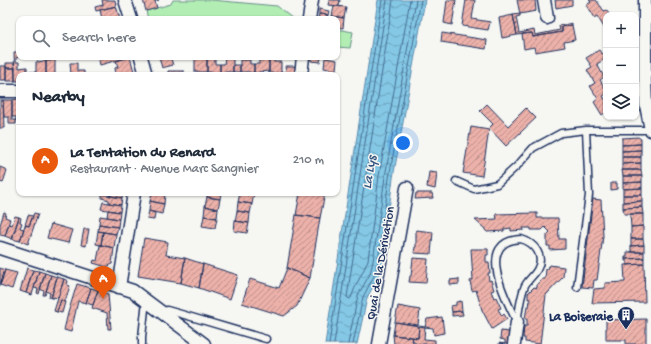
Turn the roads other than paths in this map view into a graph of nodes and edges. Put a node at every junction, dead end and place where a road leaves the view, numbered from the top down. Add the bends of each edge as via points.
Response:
1 (125, 0) edge
2 (312, 0) edge
3 (544, 0) edge
4 (645, 0) edge
5 (130, 16) edge
6 (309, 16) edge
7 (547, 18) dead end
8 (646, 48) junction
9 (142, 60) edge
10 (303, 60) edge
11 (651, 69) edge
12 (145, 72) edge
13 (301, 72) edge
14 (0, 91) edge
15 (16, 91) edge
16 (586, 130) junction
17 (651, 130) edge
18 (456, 181) dead end
19 (407, 188) dead end
20 (134, 196) edge
21 (0, 248) edge
22 (119, 287) junction
23 (577, 287) dead end
24 (146, 300) junction
25 (161, 312) junction
26 (517, 322) junction
27 (266, 339) dead end
28 (142, 344) edge
29 (204, 344) edge
30 (379, 344) edge
31 (514, 344) edge

1 - 5 street
2 - 6 street
3 - 7 street
4 - 8 street
8 - 11 street
8 - 17 street via 646,105
9 - 12 street
10 - 13 street
14 - 15 street
16 - 17 lane
16 - 18 lane via 561,133 533,148 497,184 474,189
16 - 23 lane via 589,195
19 - 30 street, Quai de la Dérivation
20 - 22 street
21 - 22 street
22 - 24 street via 132,291
24 - 25 street
24 - 28 lane
25 - 27 lane via 168,310
25 - 29 street
26 - 26 lane via 524,288 538,269 540,258 535,247 521,239 501,245 496,256 500,282
26 - 31 street

